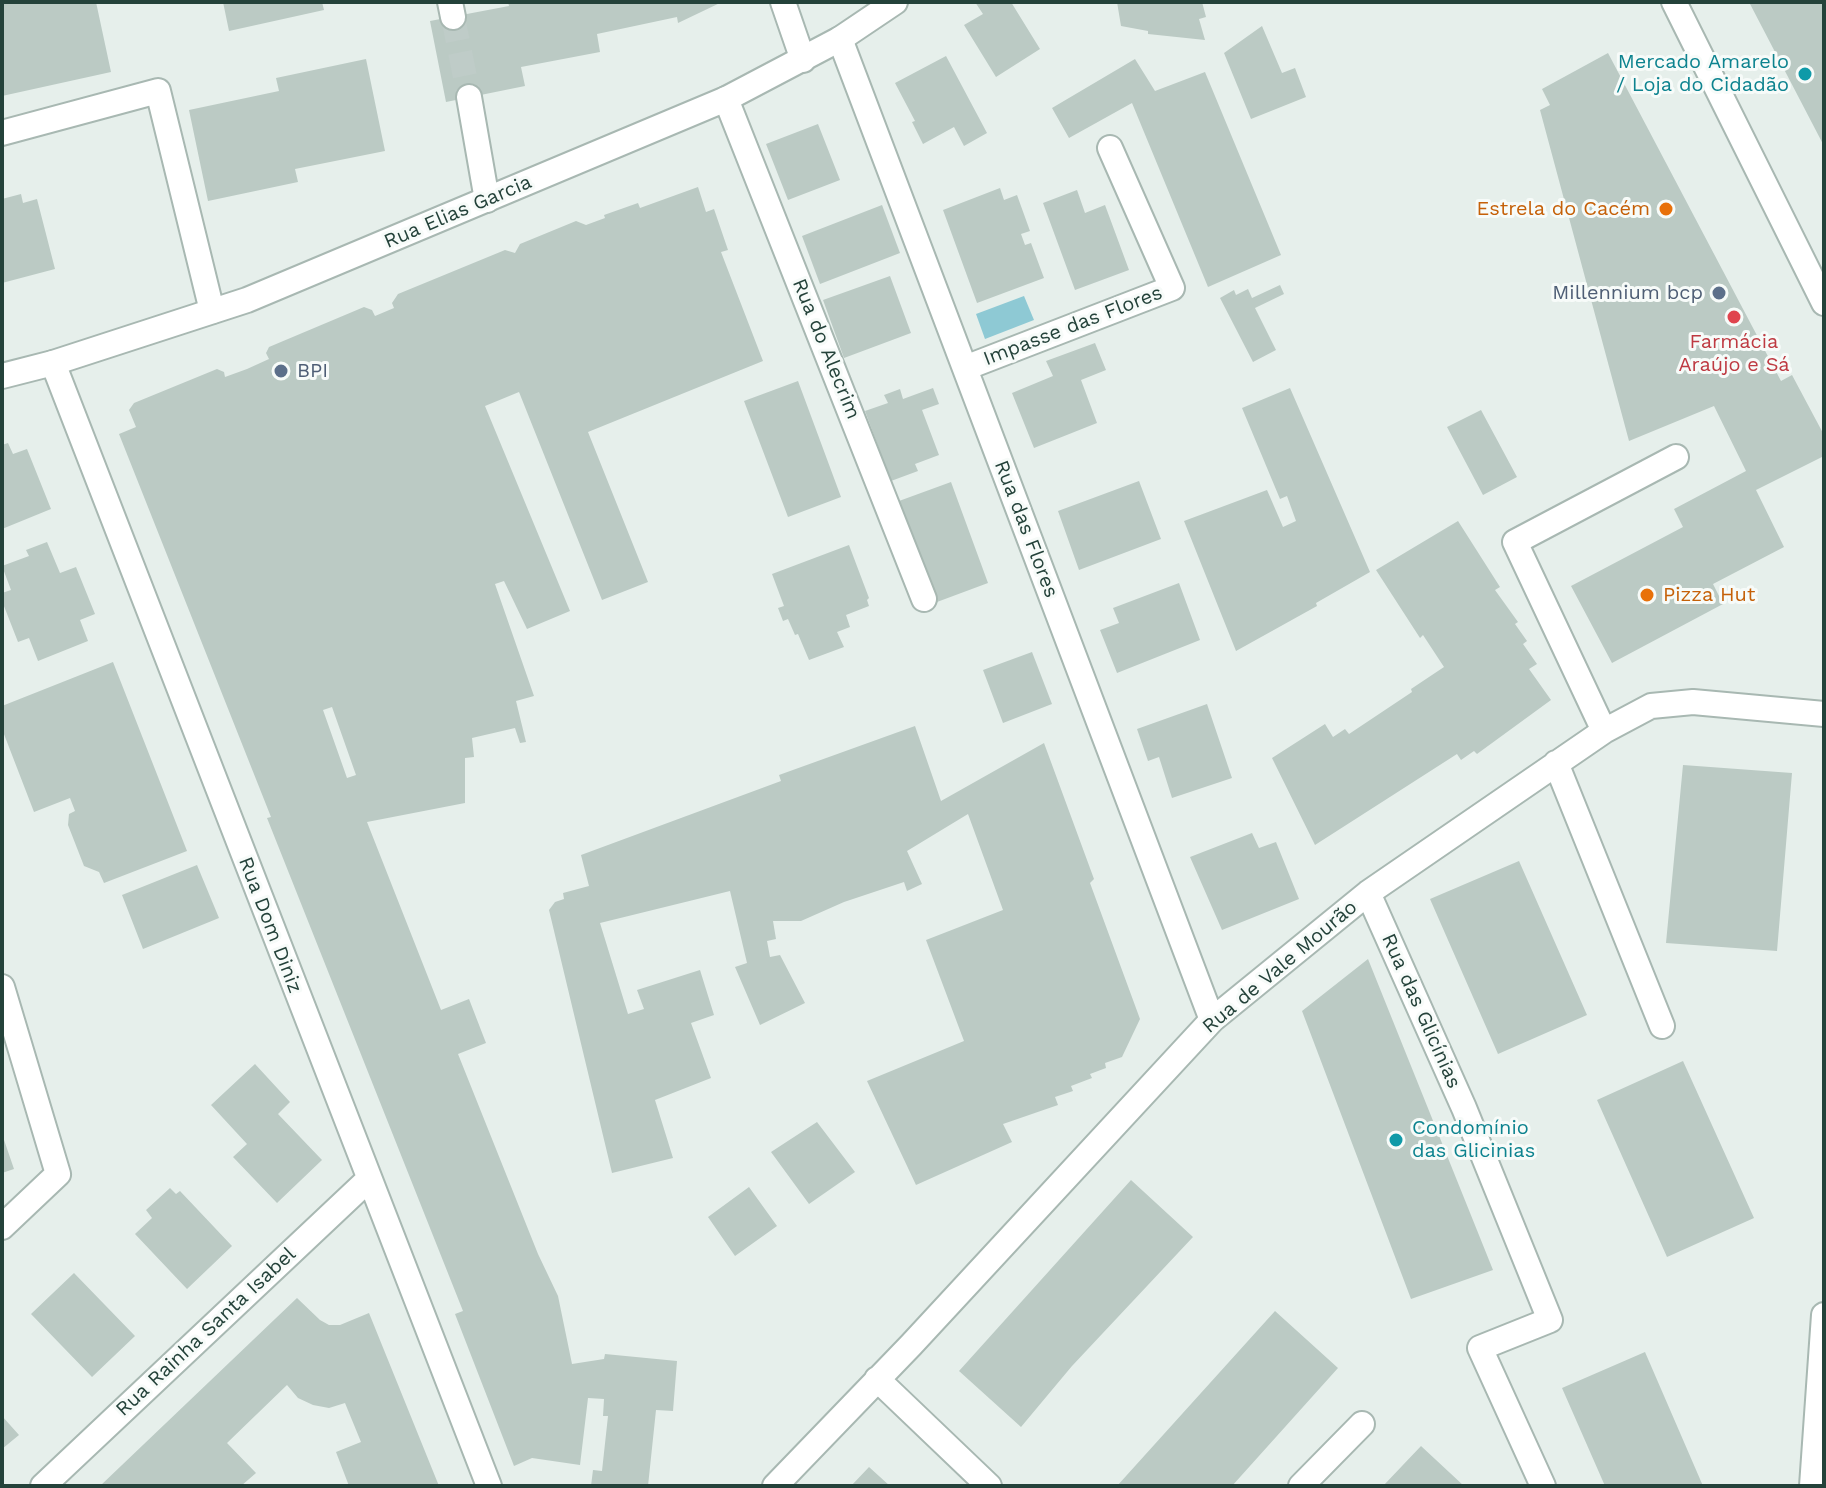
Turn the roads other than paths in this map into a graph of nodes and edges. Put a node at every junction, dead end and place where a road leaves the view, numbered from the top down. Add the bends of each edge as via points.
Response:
1 (783, 2) edge
2 (895, 2) edge
3 (1674, 2) edge
4 (840, 39) junction
5 (803, 60) junction
6 (469, 97) tunnel mouth
7 (726, 99) junction
8 (2, 133) edge
9 (1110, 148) dead end
10 (487, 200) junction
11 (1824, 303) edge
12 (212, 311) junction
13 (53, 363) junction
14 (965, 368) junction
15 (2, 376) edge
16 (1676, 457) dead end
17 (924, 599) dead end
18 (1824, 714) edge
19 (1604, 731) junction
20 (1556, 763) junction
21 (1368, 893) junction
22 (2, 987) edge
23 (1212, 1020) junction
24 (1662, 1026) dead end
25 (369, 1179) junction
26 (2, 1227) edge
27 (1824, 1315) edge
28 (877, 1379) junction
29 (1362, 1424) dead end
30 (43, 1486) edge
31 (489, 1486) edge
32 (775, 1486) edge
33 (989, 1486) edge
34 (1301, 1486) edge
35 (1543, 1486) edge
36 (1812, 1486) edge

1 - 5 street
2 - 4 street, Rua Elias Garcia
3 - 11 street
4 - 5 street, Rua Elias Garcia
4 - 14 street, Rua das Flores
5 - 7 street, Rua Elias Garcia
6 - 10 street
7 - 10 street, Rua Elias Garcia
7 - 17 street, Rua do Alecrim
8 - 12 street via 158,91
9 - 14 street, Impasse das Flores via 1172,288
10 - 12 street, Rua Elias Garcia
12 - 13 street, Rua Elias Garcia
13 - 15 street, Rua Elias Garcia
13 - 25 street, Rua Dom Diniz
14 - 23 street, Rua das Flores
16 - 19 street via 1515,542
18 - 19 street, Rua de Vale Mourão via 1693,702 1651,706
19 - 20 street, Rua de Vale Mourão
20 - 21 street, Rua de Vale Mourão
20 - 24 street
21 - 23 street, Rua de Vale Mourão
21 - 35 street, Rua das Glicínias via 1464,1108 1550,1320 1480,1348
22 - 26 street via 58,1174
23 - 28 street, Rua de Vale Mourão
25 - 30 street, Rua Rainha Santa Isabel
25 - 31 street, Rua Dom Diniz
27 - 36 street
28 - 32 street, Rua de Vale Mourão
28 - 33 street
29 - 34 street

